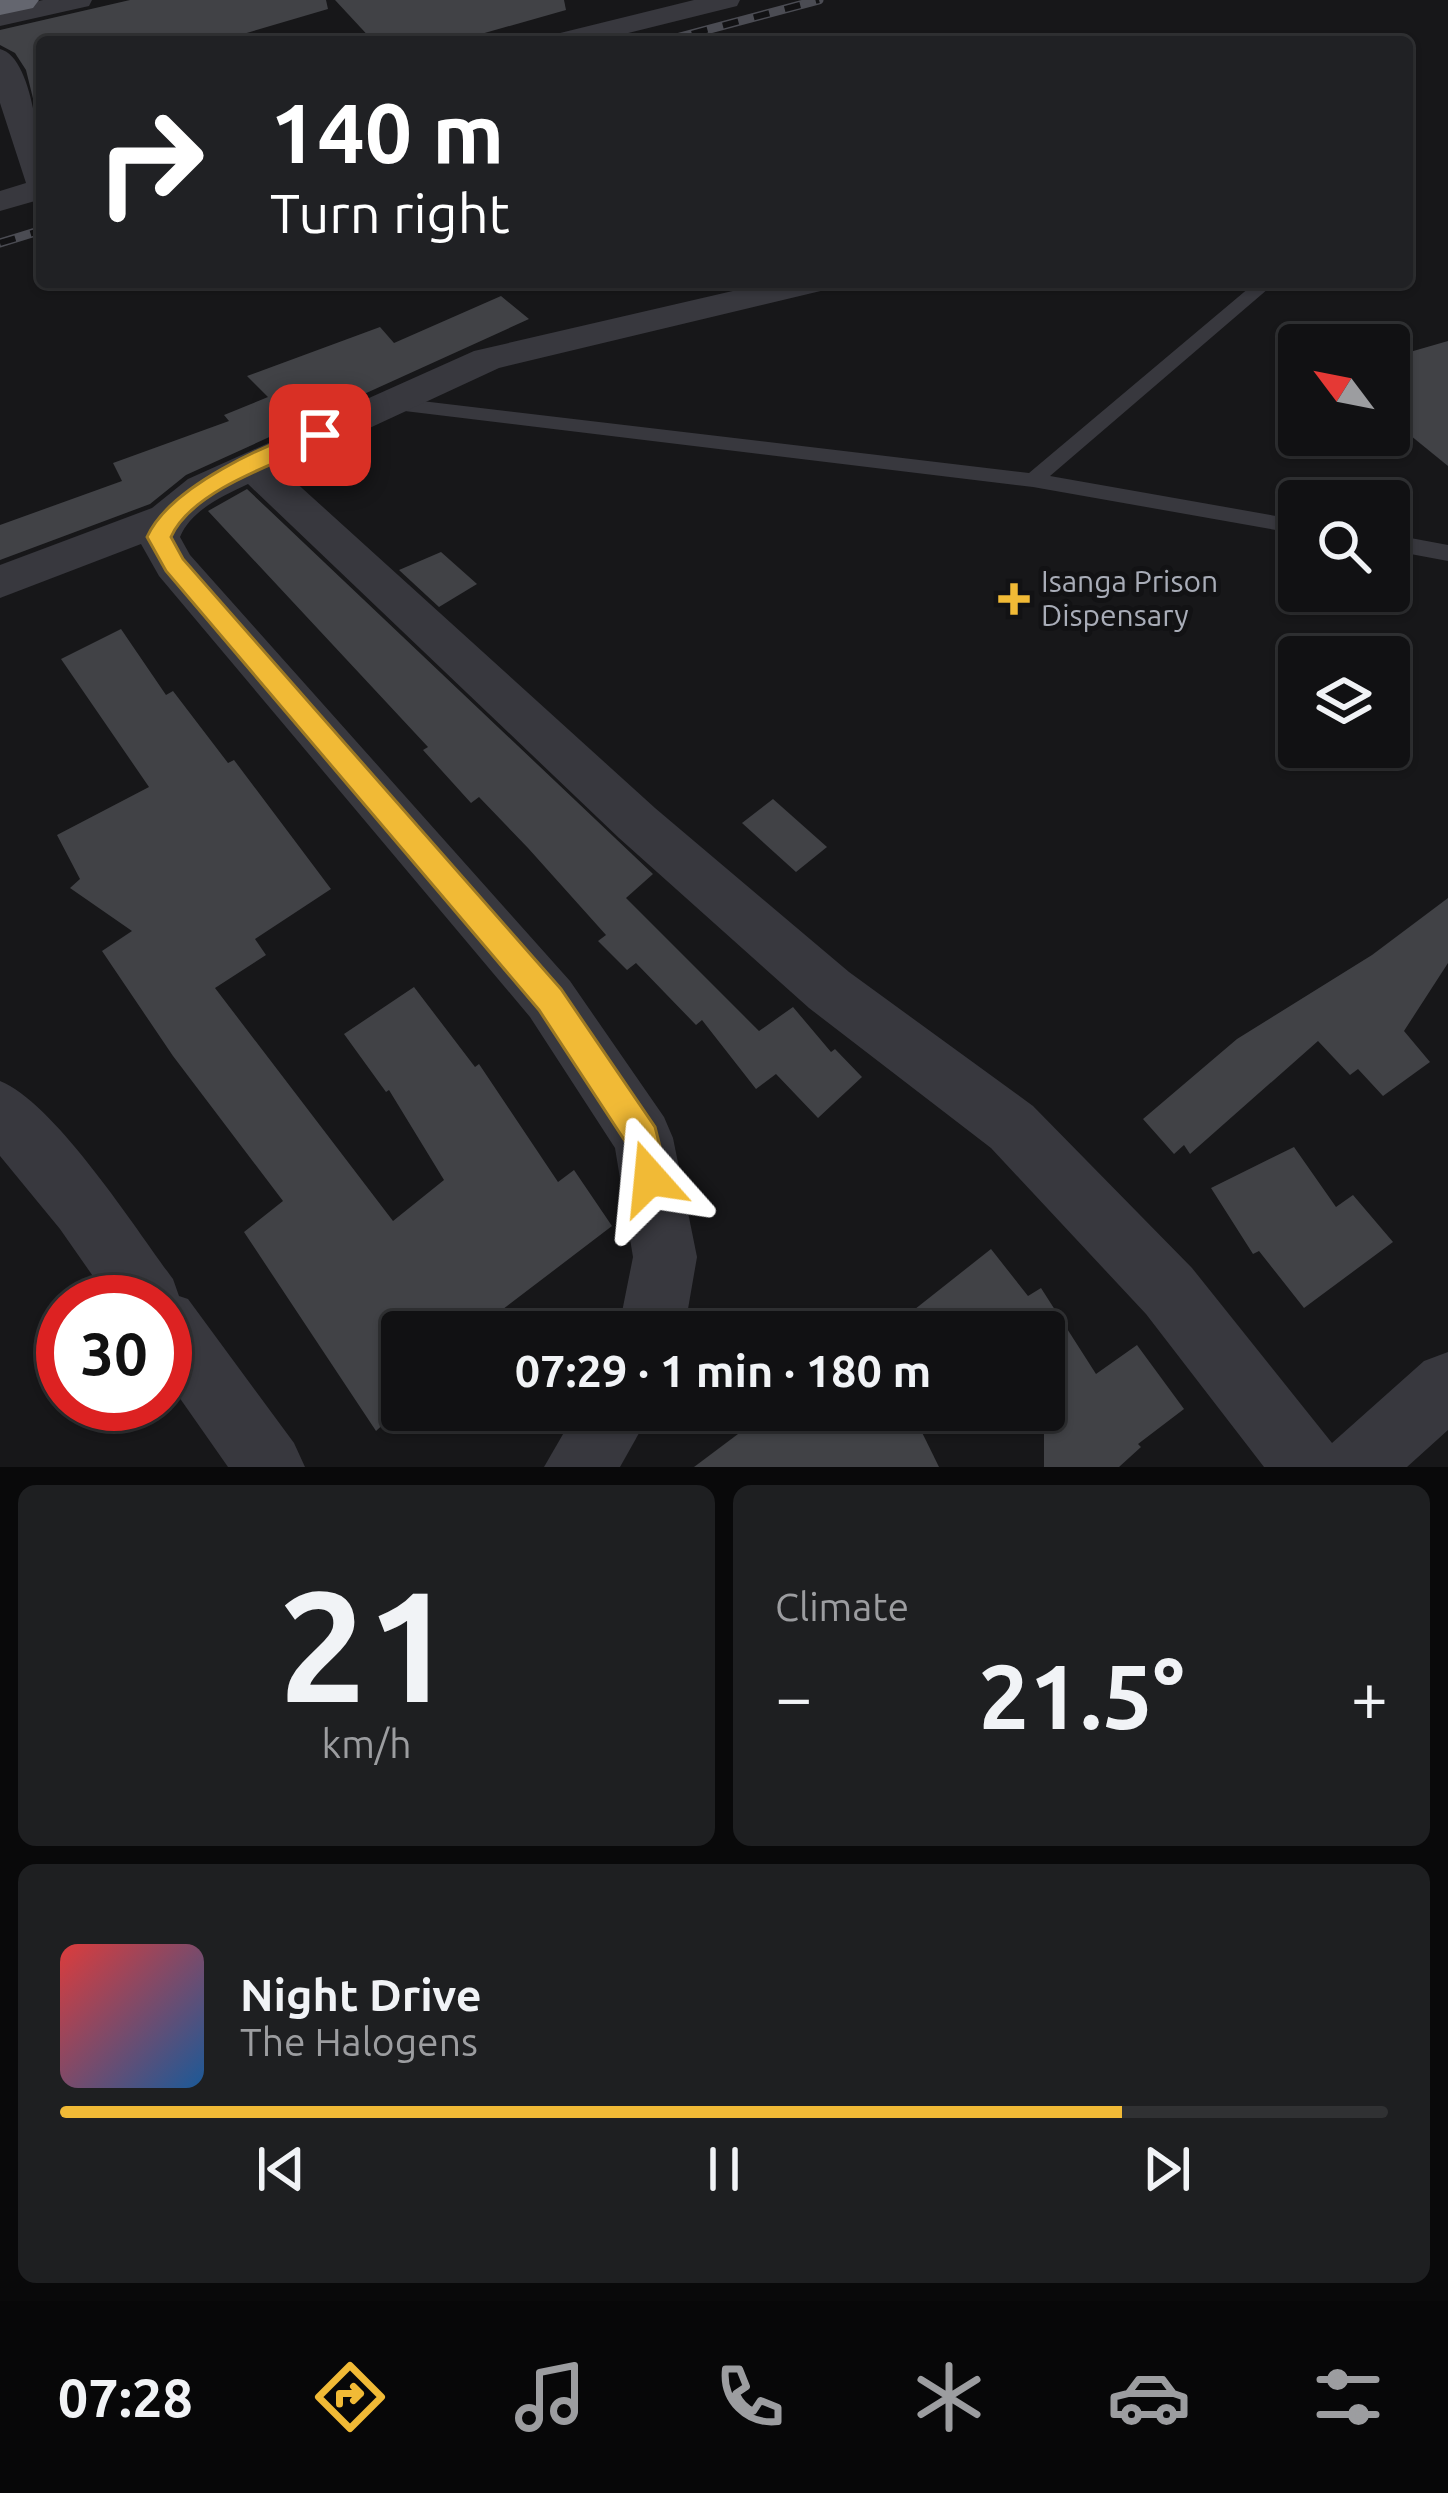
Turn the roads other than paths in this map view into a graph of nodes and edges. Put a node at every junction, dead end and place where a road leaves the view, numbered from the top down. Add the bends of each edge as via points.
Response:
1 (20, 0) edge
2 (79, 0) edge
3 (727, 0) edge
4 (0, 4) edge
5 (0, 18) edge
6 (582, 36) edge
7 (0, 58) edge
8 (36, 168) edge
9 (36, 188) edge
10 (0, 201) edge
11 (791, 288) edge
12 (1260, 288) edge
13 (388, 404) junction
14 (253, 466) junction
15 (1033, 480) junction
16 (167, 518) junction
17 (1278, 522) edge
18 (1410, 546) edge
19 (1448, 553) edge
20 (0, 582) edge
21 (0, 1110) edge
22 (131, 1275) edge
23 (655, 1311) edge
24 (192, 1359) edge
25 (1448, 1385) edge
26 (603, 1431) edge
27 (270, 1467) edge
28 (579, 1467) edge
29 (1307, 1467) edge
30 (1356, 1467) edge

1 - 4 highway
2 - 5 street
3 - 6 street
7 - 8 street
9 - 10 street
11 - 13 street via 487,359
12 - 15 lane
13 - 14 street
13 - 15 lane
14 - 16 street via 202,489
14 - 29 street via 689,868 830,990 1012,1127 1169,1291
15 - 17 lane
16 - 20 street
16 - 23 street via 159,537 174,565 550,1000 643,1138 665,1257
18 - 19 lane
21 - 22 street
24 - 27 street
25 - 30 street
26 - 28 street

